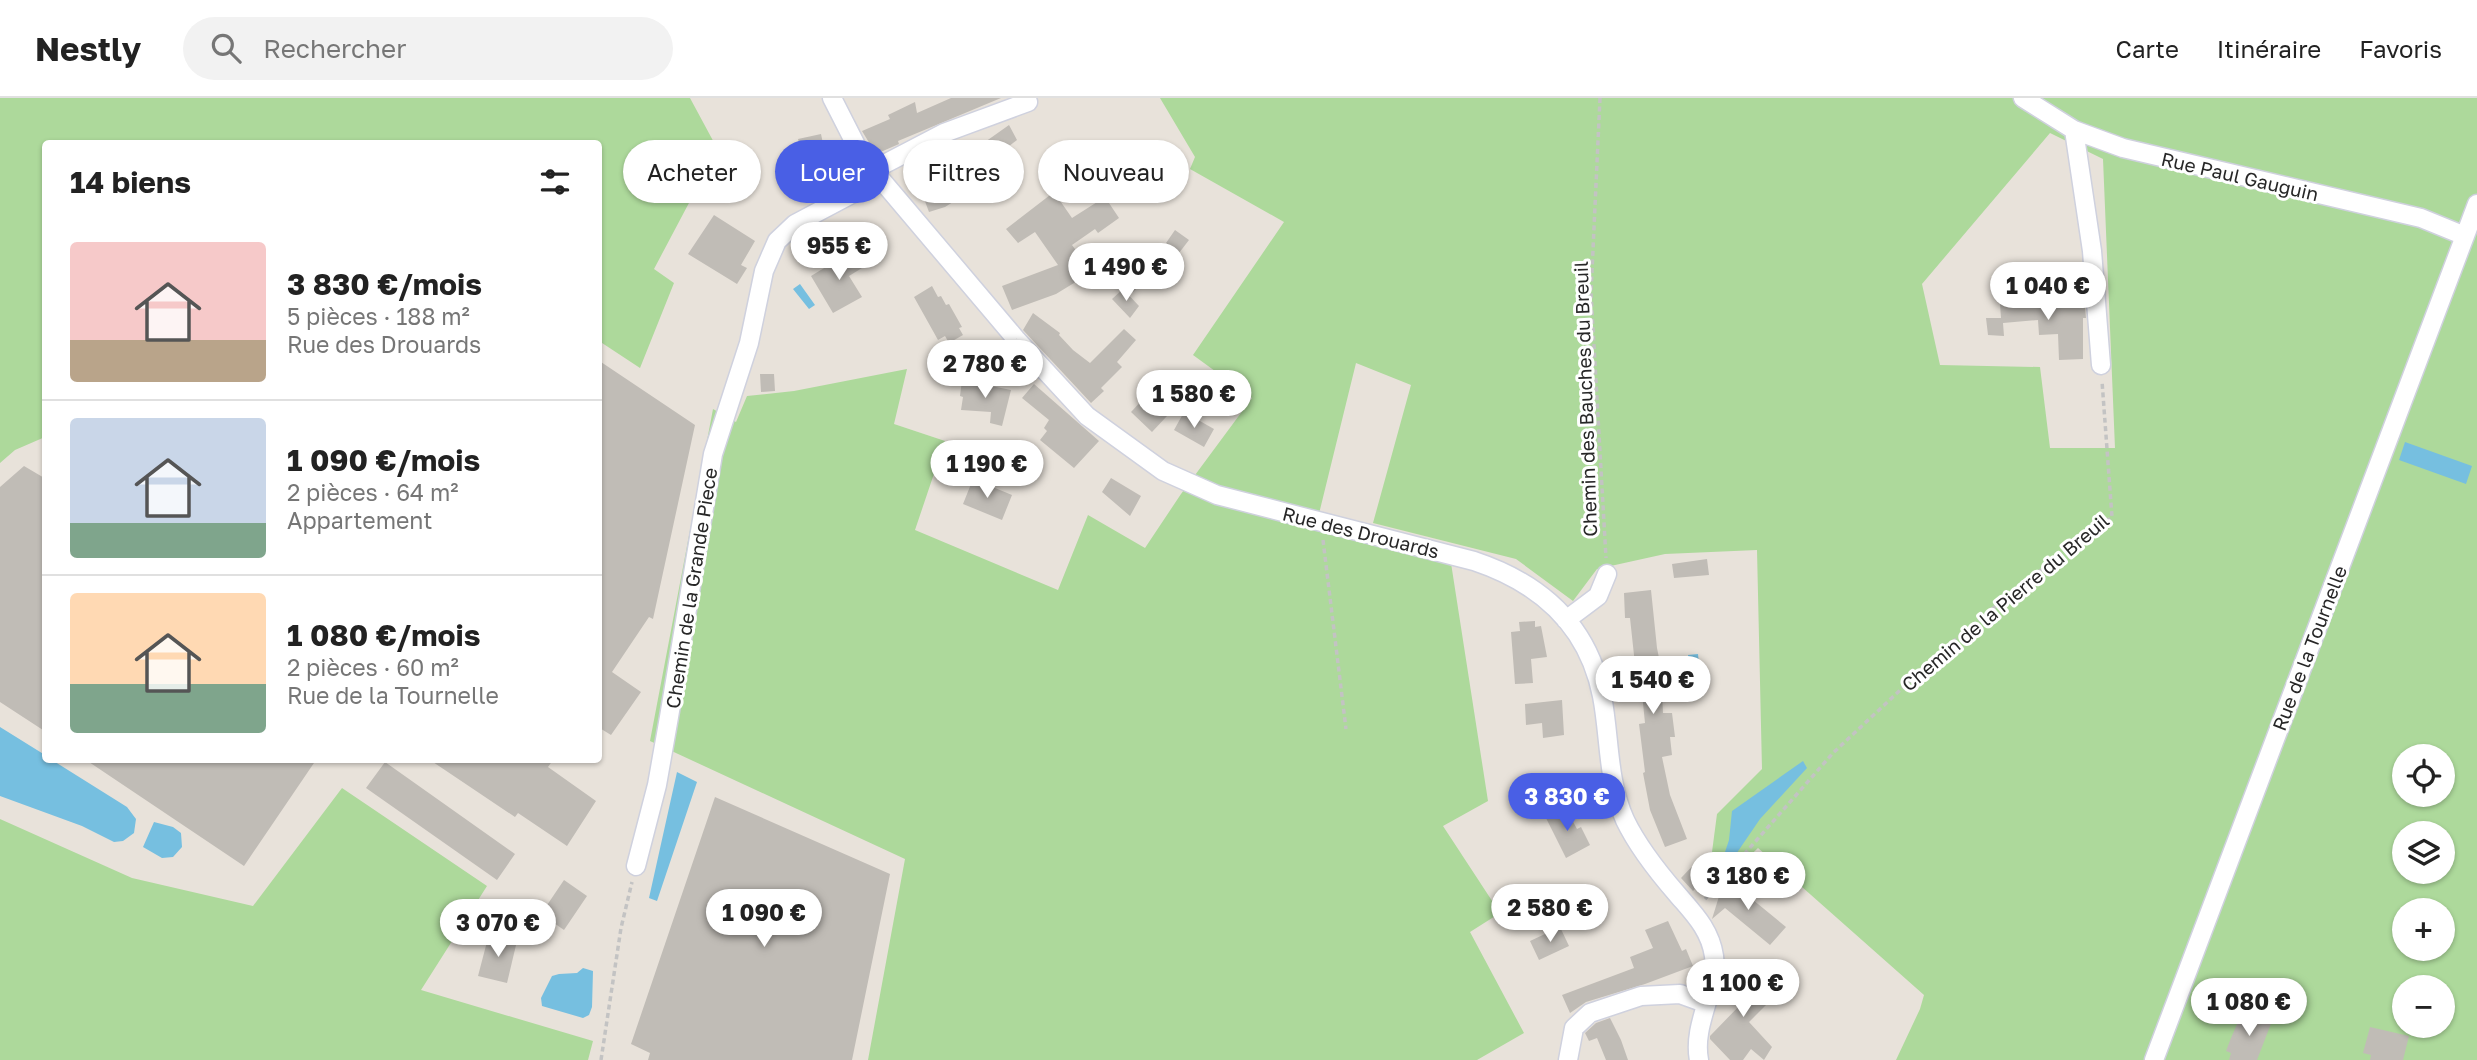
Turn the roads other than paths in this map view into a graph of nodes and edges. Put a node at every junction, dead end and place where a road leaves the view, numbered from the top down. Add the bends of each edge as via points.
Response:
1 (832, 98) edge
2 (2023, 98) edge
3 (1028, 102) dead end
4 (2074, 130) junction
5 (853, 140) edge
6 (889, 167) edge
7 (889, 190) edge
8 (829, 203) edge
9 (2477, 204) edge
10 (2465, 236) junction
11 (2101, 365) road end
12 (1607, 574) road end
13 (1566, 620) junction
14 (636, 866) road end
15 (1705, 1003) junction
16 (1569, 1060) edge
17 (1699, 1060) edge
18 (2154, 1060) edge

1 - 5 street, Rue des Drouards
2 - 4 street, Rue Paul Gauguin
3 - 6 street, Chemin de la Grande Piece via 944,133
4 - 10 street, Rue Paul Gauguin via 2123,148 2421,218
4 - 11 street via 2092,251
7 - 13 street, Rue des Drouards via 1087,416 1163,471 1217,495 1500,569 1541,594
8 - 14 street, Chemin de la Grande Piece via 794,224 777,241 764,271 749,343 713,454 657,785
9 - 10 street, Rue de la Tournelle
10 - 18 street, Rue de la Tournelle
12 - 13 street via 1598,596
13 - 15 street, Rue des Drouards via 1594,668 1612,778 1625,818 1650,861 1703,924 1714,958
15 - 16 street via 1680,994 1641,996 1590,1013 1574,1028
15 - 17 street, Rue des Drouards

